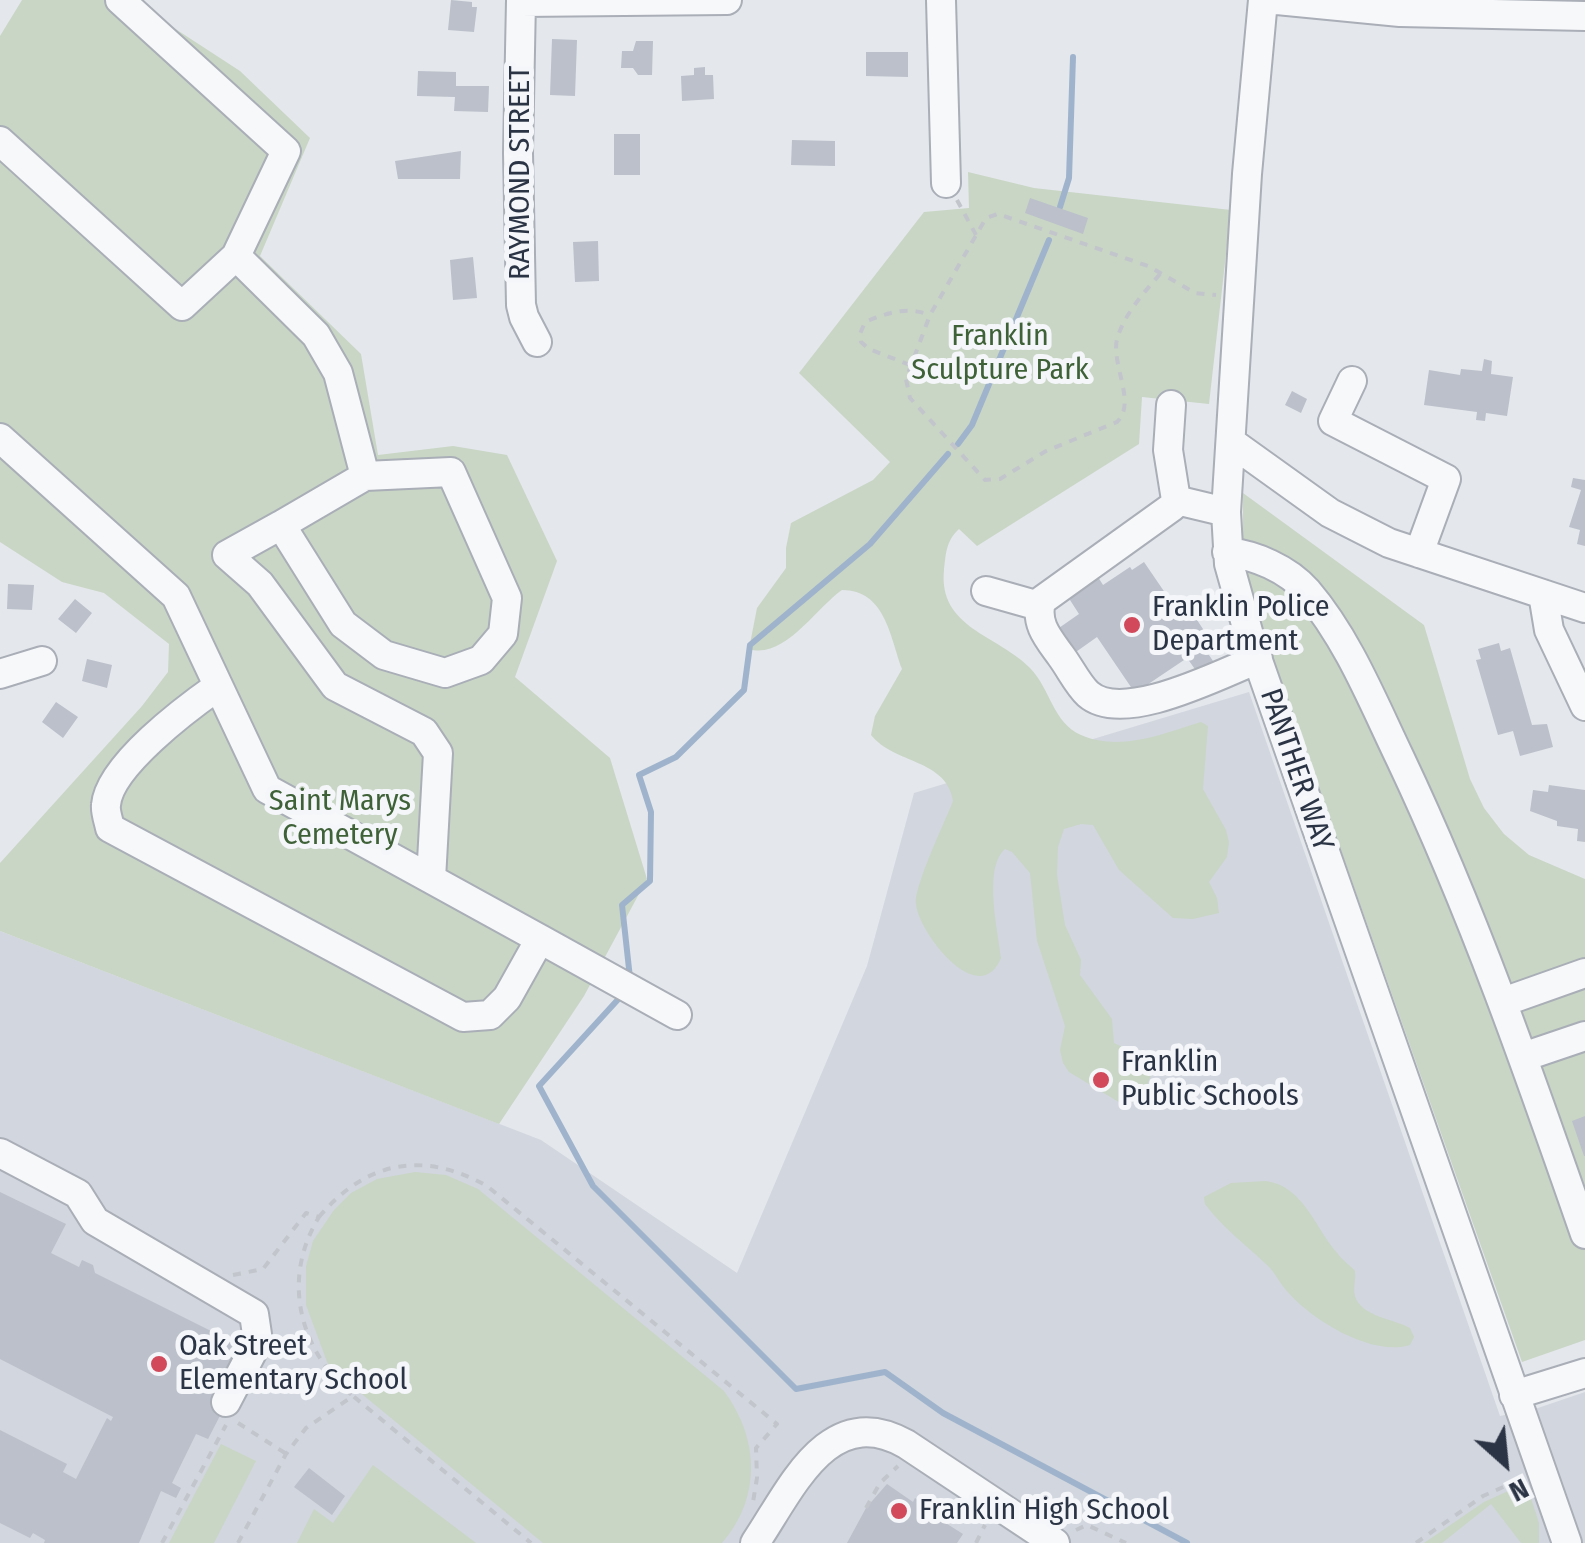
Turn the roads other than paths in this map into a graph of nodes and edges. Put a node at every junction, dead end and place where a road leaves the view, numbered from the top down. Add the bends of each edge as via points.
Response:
1 (120, 0) edge
2 (727, 0) edge
3 (940, 0) edge
4 (1263, 0) edge
5 (1277, 0) edge
6 (521, 1) edge
7 (1354, 4) edge
8 (1460, 6) edge
9 (1585, 16) edge
10 (0, 141) edge
11 (946, 182) road end
12 (236, 256) junction
13 (536, 342) dead end
14 (1352, 381) dead end
15 (1171, 405) dead end
16 (0, 438) edge
17 (1230, 442) junction
18 (365, 476) junction
19 (1176, 500) junction
20 (1226, 512) junction
21 (281, 524) junction
22 (1227, 552) junction
23 (1419, 553) junction
24 (986, 591) dead end
25 (1543, 594) junction
26 (1040, 606) junction
27 (1585, 608) edge
28 (1258, 659) junction
29 (42, 661) dead end
30 (0, 674) edge
31 (218, 687) junction
32 (1585, 706) edge
33 (430, 879) junction
34 (540, 939) junction
35 (1585, 973) edge
36 (1504, 1002) junction
37 (677, 1015) dead end
38 (1585, 1036) edge
39 (1523, 1057) junction
40 (0, 1153) edge
41 (1585, 1234) edge
42 (1585, 1373) edge
43 (1514, 1395) junction
44 (226, 1402) dead end
45 (1064, 1538) edge
46 (755, 1543) edge
47 (1568, 1543) edge

1 - 12 street via 286,151
2 - 6 street
3 - 11 street
4 - 17 street, PANTHER WAY
5 - 7 street
6 - 13 street, RAYMOND STREET via 522,305
7 - 8 street
8 - 9 street
10 - 12 street via 182,306
12 - 18 street via 316,335 338,373
14 - 23 street via 1333,421 1446,479
15 - 19 street via 1168,450
16 - 31 street via 176,596
17 - 20 street, PANTHER WAY
17 - 23 street via 1330,514
18 - 21 street
18 - 21 street via 452,472 507,598 503,634 481,660 445,672 384,655 343,624
19 - 20 street
19 - 26 street via 1052,590
20 - 22 street, PANTHER WAY
21 - 33 street via 227,554 260,584 335,686 424,732 438,753
22 - 28 street, PANTHER WAY
22 - 36 street via 1254,555 1305,588 1337,632 1430,822
23 - 25 street
24 - 26 street
25 - 27 street
25 - 32 street via 1549,630
26 - 28 street via 1042,628 1089,694 1105,703 1145,702
28 - 43 street, PANTHER WAY
29 - 30 street
31 - 33 street via 267,790
31 - 34 street via 124,767 106,804 110,828 463,1017 490,1015 508,998
33 - 34 street
34 - 37 street
35 - 36 street
36 - 39 street
38 - 39 street
39 - 41 street
40 - 44 street via 78,1194 95,1220 254,1314 258,1341
42 - 43 street
43 - 47 street, PANTHER WAY
45 - 46 street via 906,1444 868,1432 820,1450

